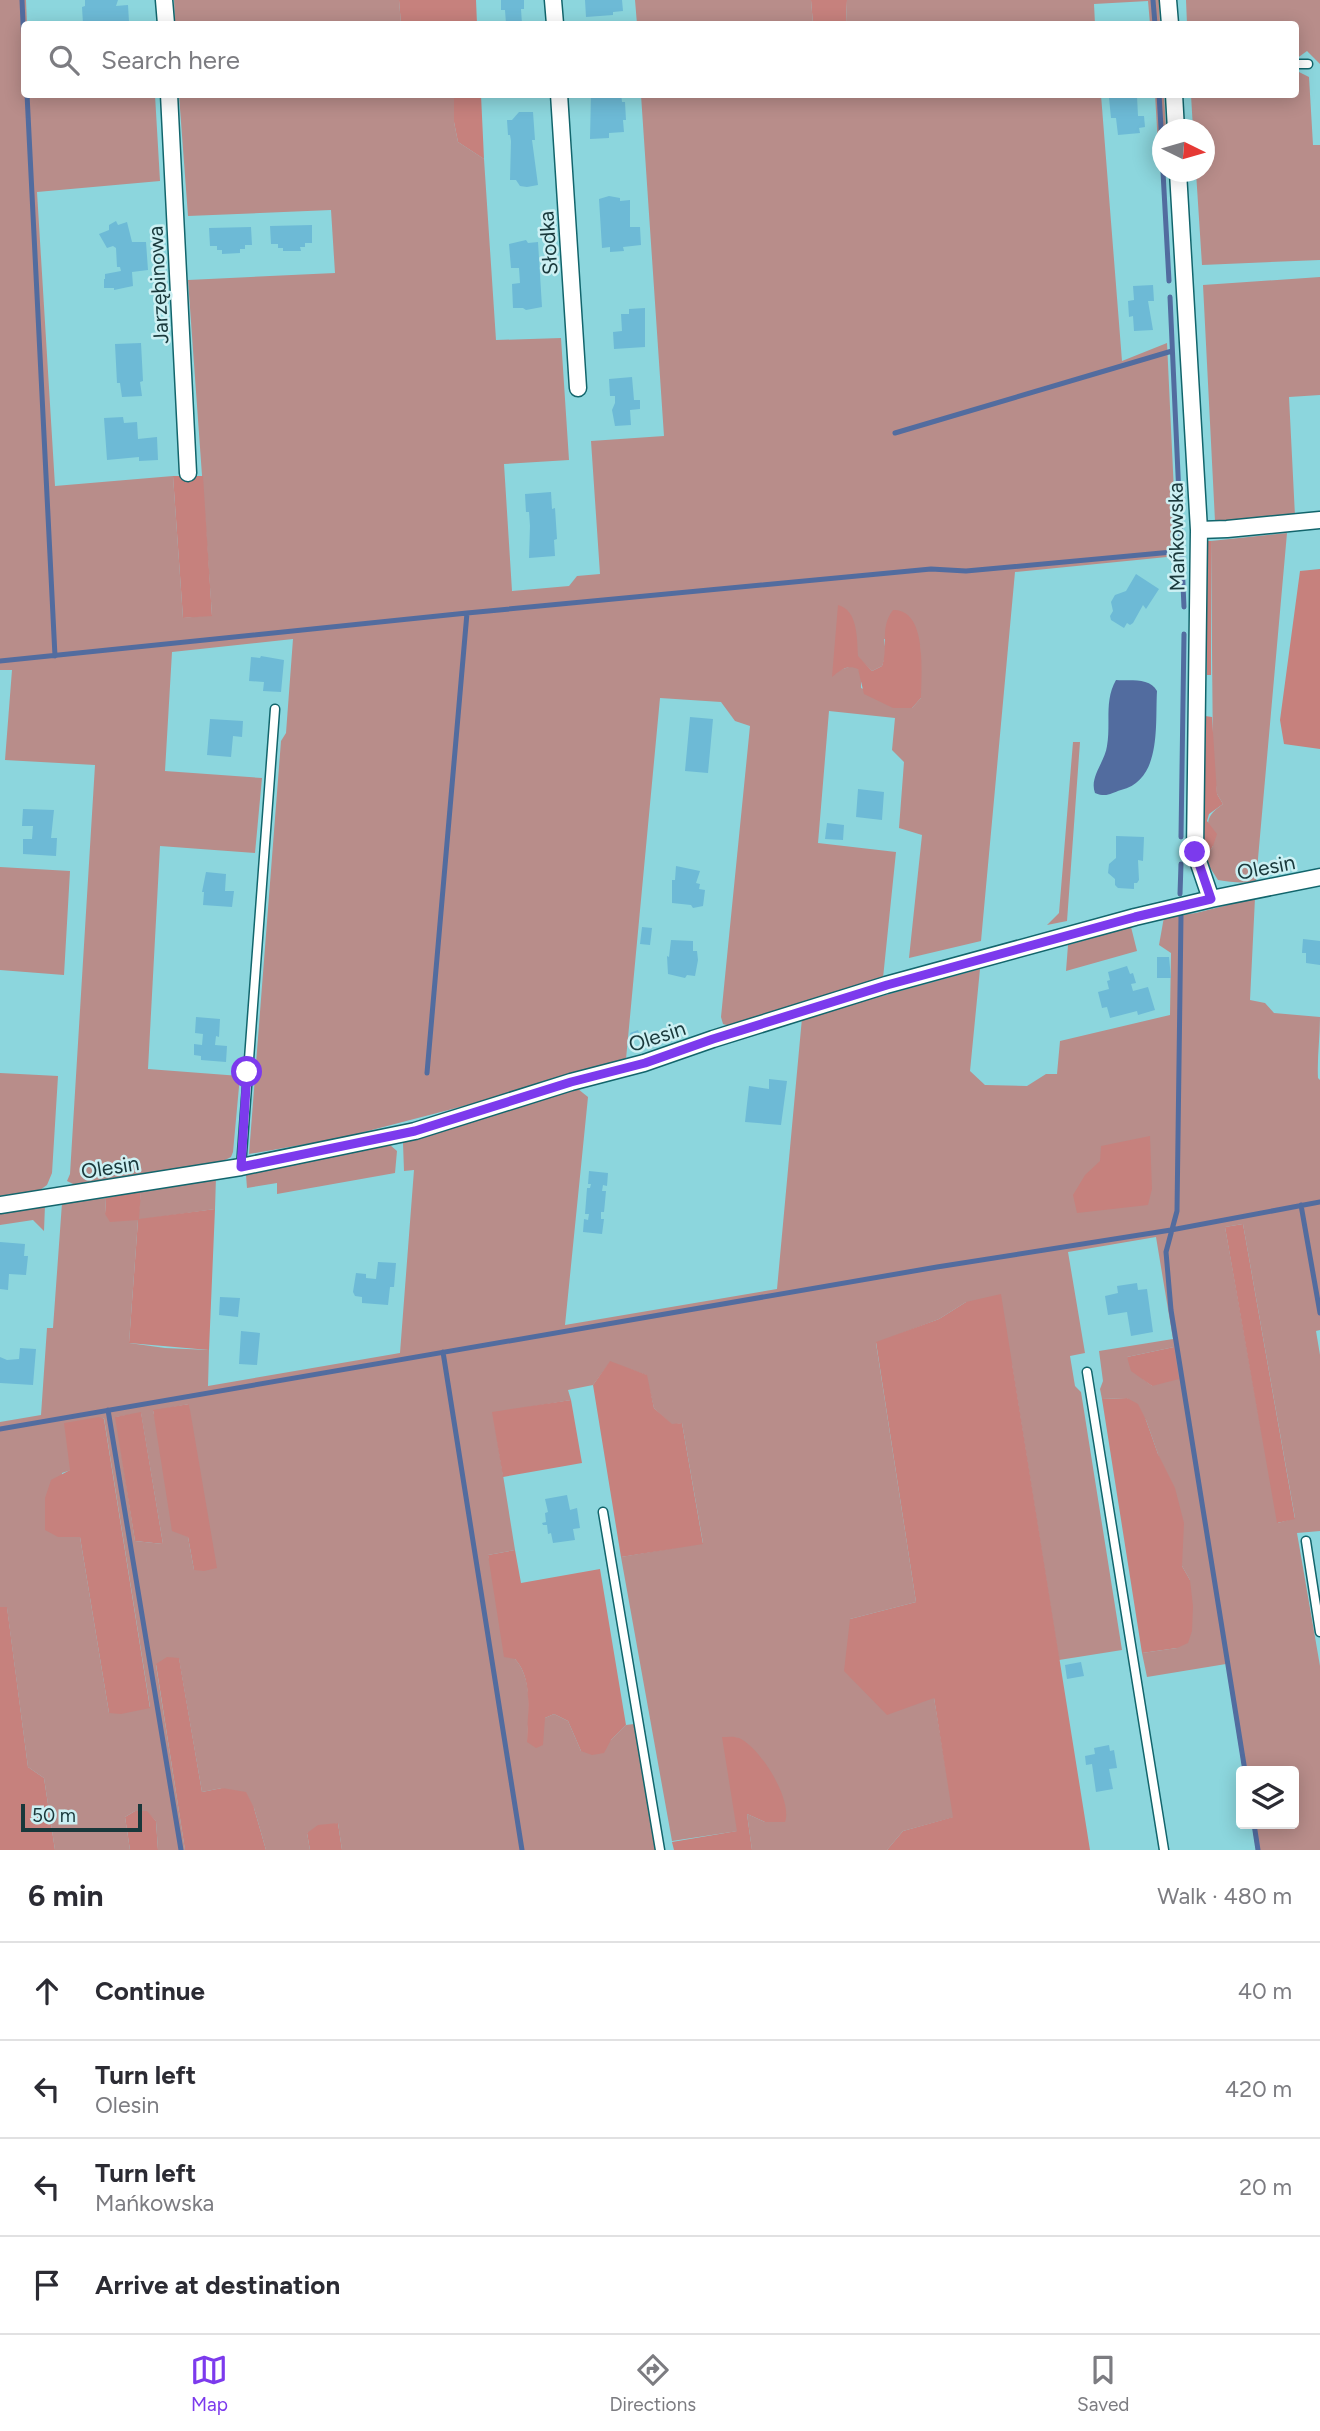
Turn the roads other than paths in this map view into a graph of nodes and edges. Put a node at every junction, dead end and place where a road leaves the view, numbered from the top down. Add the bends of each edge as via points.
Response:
1 (164, 0) edge
2 (553, 0) edge
3 (1168, 0) edge
4 (166, 21) edge
5 (555, 21) edge
6 (1170, 21) edge
7 (1308, 64) dead end
8 (1299, 65) edge
9 (169, 98) edge
10 (559, 98) edge
11 (1174, 98) edge
12 (1175, 119) edge
13 (1179, 182) edge
14 (578, 388) dead end
15 (188, 473) dead end
16 (1320, 520) edge
17 (1199, 530) junction
18 (275, 709) dead end
19 (1320, 877) edge
20 (1211, 899) junction
21 (241, 1167) junction
22 (0, 1205) edge
23 (1087, 1372) dead end
24 (603, 1512) dead end
25 (1306, 1542) dead end
26 (1320, 1632) edge
27 (660, 1850) edge
28 (1164, 1850) edge

1 - 4 street
2 - 5 street
3 - 6 street
7 - 8 lane
9 - 15 street, Jarzębinowa
10 - 14 street, Słodka
11 - 12 street
13 - 17 street, Mańkowska
16 - 17 street
17 - 20 street, Mańkowska via 1195,852
18 - 21 lane
19 - 20 street, Olesin
20 - 21 street, Olesin via 887,985 415,1131
21 - 22 street, Olesin
23 - 28 lane
24 - 27 lane
25 - 26 lane

